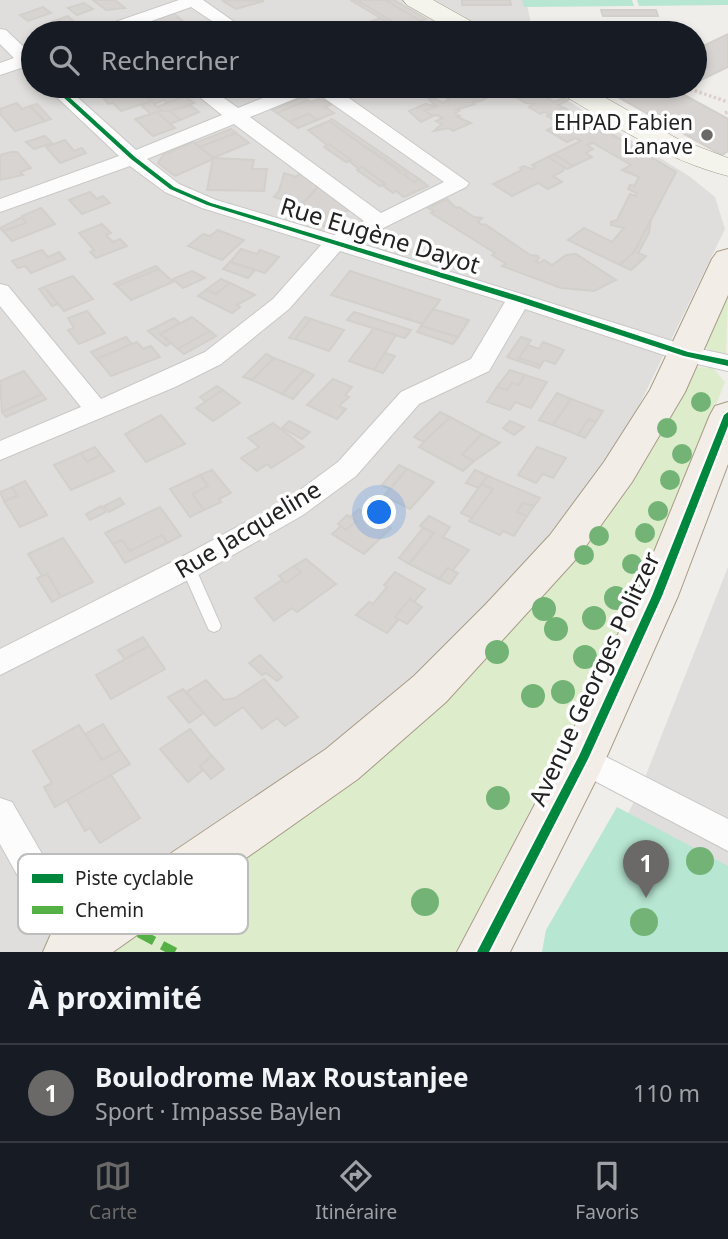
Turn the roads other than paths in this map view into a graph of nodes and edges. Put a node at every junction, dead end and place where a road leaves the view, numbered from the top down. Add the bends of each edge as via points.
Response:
1 (192, 0) edge
2 (415, 0) edge
3 (140, 21) edge
4 (223, 21) edge
5 (444, 21) edge
6 (0, 34) edge
7 (21, 53) edge
8 (21, 64) edge
9 (0, 69) edge
10 (67, 98) edge
11 (211, 98) edge
12 (279, 98) edge
13 (337, 98) edge
14 (588, 98) edge
15 (235, 116) junction
16 (132, 158) junction
17 (722, 171) edge
18 (0, 206) edge
19 (378, 221) junction
20 (335, 243) junction
21 (728, 259) edge
22 (0, 291) edge
23 (519, 299) junction
24 (687, 354) junction
25 (728, 363) edge
26 (96, 409) junction
27 (728, 415) edge
28 (0, 451) edge
29 (188, 567) junction
30 (214, 626) dead end
31 (0, 663) edge
32 (583, 759) junction
33 (0, 813) edge
34 (728, 836) edge
35 (22, 854) edge
36 (212, 854) edge
37 (64, 934) edge
38 (96, 934) edge
39 (73, 950) edge
40 (483, 952) edge

1 - 3 street
1 - 4 street
2 - 5 street
6 - 7 street
8 - 9 street
10 - 16 street, Rue Eugène Dayot
11 - 15 street
12 - 15 street
13 - 19 street via 459,183
14 - 17 street
15 - 16 street
15 - 19 street
16 - 18 street
16 - 20 street, Rue Eugène Dayot via 172,188 209,204
19 - 20 street
20 - 23 street, Rue Eugène Dayot
20 - 26 street via 281,304 213,358
21 - 24 main road
22 - 26 street
23 - 24 street, Rue Eugène Dayot
23 - 29 street, Rue Jacqueline via 480,365 410,398 347,469 294,508
24 - 25 street, Rue Eugène Dayot
24 - 36 main road via 618,472 564,547 501,616 430,689 342,764
26 - 28 street
27 - 32 main road, Avenue Georges Politzer via 657,596
29 - 30 lane
29 - 31 street, Rue Jacqueline
32 - 34 street
32 - 40 main road, Avenue Georges Politzer
33 - 35 street
37 - 39 street
38 - 39 main road

